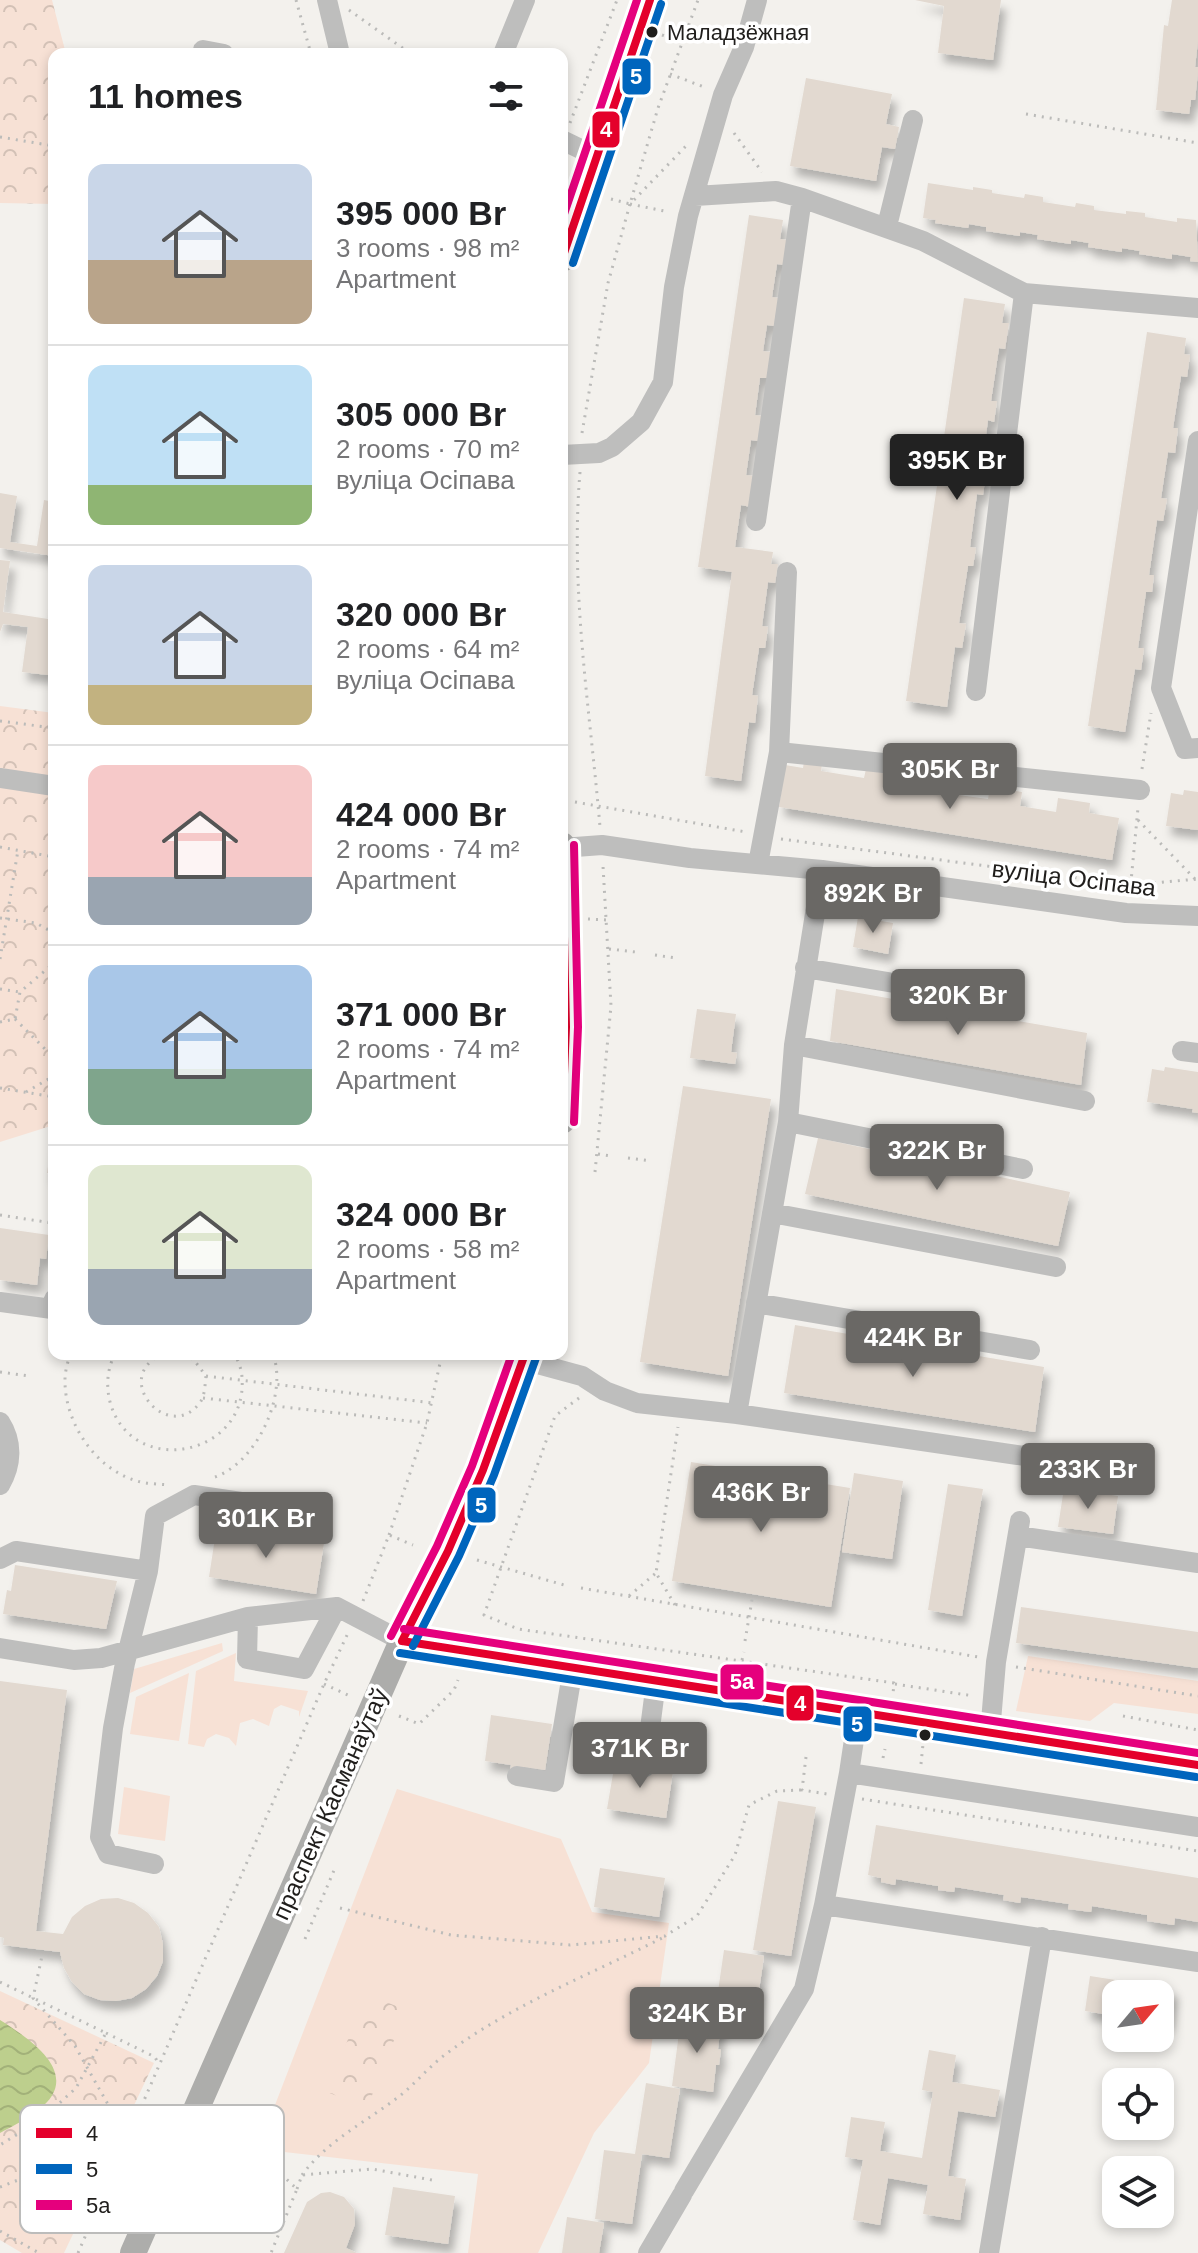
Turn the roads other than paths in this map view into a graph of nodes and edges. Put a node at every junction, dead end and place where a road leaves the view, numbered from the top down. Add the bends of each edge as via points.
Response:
1 (327, 0) edge
2 (525, 0) edge
3 (650, 0) edge
4 (757, 0) edge
5 (339, 48) edge
6 (505, 48) edge
7 (913, 120) dead end
8 (568, 143) edge
9 (595, 156) junction
10 (695, 196) junction
11 (802, 198) junction
12 (887, 226) junction
13 (568, 240) edge
14 (1024, 293) junction
15 (1198, 308) edge
16 (1198, 441) edge
17 (571, 455) edge
18 (756, 521) dead end
19 (787, 572) dead end
20 (976, 691) dead end
21 (1198, 748) edge
22 (779, 752) junction
23 (0, 778) edge
24 (48, 785) edge
25 (1140, 790) dead end
26 (568, 847) edge
27 (758, 864) junction
28 (822, 870) junction
29 (1198, 916) edge
30 (805, 968) junction
31 (959, 994) dead end
32 (794, 1045) junction
33 (1085, 1101) dead end
34 (788, 1122) junction
35 (1023, 1169) dead end
36 (772, 1213) junction
37 (1056, 1267) dead end
38 (0, 1302) edge
39 (756, 1303) junction
40 (48, 1308) edge
41 (1030, 1350) dead end
42 (523, 1360) edge
43 (533, 1360) edge
44 (737, 1414) junction
45 (0, 1422) edge
46 (1052, 1460) dead end
47 (0, 1485) edge
48 (318, 1513) dead end
49 (0, 1559) edge
50 (1198, 1563) edge
51 (148, 1571) junction
52 (337, 1607) junction
53 (248, 1617) junction
54 (402, 1641) junction
55 (0, 1648) edge
56 (129, 1652) junction
57 (573, 1668) junction
58 (656, 1682) junction
59 (858, 1713) junction
60 (990, 1733) junction
61 (1198, 1765) edge
62 (645, 1767) dead end
63 (849, 1773) junction
64 (517, 1776) dead end
65 (1198, 1827) edge
66 (154, 1864) dead end
67 (824, 1905) junction
68 (1042, 1937) junction
69 (1198, 1962) edge
70 (198, 2105) edge
71 (142, 2233) edge
72 (133, 2253) edge
73 (648, 2253) edge
74 (989, 2253) edge

1 - 5 street
2 - 6 street
3 - 9 main road
4 - 10 street
7 - 12 street
8 - 9 street
9 - 13 main road
10 - 11 street via 776,191
10 - 17 street via 674,287 659,392 628,436 599,453
11 - 12 street
11 - 18 street
12 - 14 street
14 - 15 street
14 - 20 street
16 - 21 street via 1161,688 1185,749
19 - 22 street
22 - 25 street
22 - 27 street
23 - 24 street
26 - 27 street, вуліца Осіпава via 602,845
27 - 28 street, вуліца Осіпава
28 - 29 street, вуліца Осіпава via 1126,913
28 - 30 street
30 - 31 street
30 - 32 street
32 - 33 street
32 - 34 street
34 - 35 street
34 - 36 street
36 - 37 street
36 - 39 street
38 - 40 street
39 - 41 street
39 - 44 street
42 - 54 main road, праспект Касманаўтаў via 460,1524
43 - 44 street via 637,1403
44 - 46 street
45 - 47 street via 10,1449
48 - 51 street via 194,1495 155,1516
49 - 51 street via 16,1551
50 - 60 street via 1019,1529 996,1662
51 - 56 street
52 - 53 street
52 - 53 street via 304,1669 247,1659
52 - 54 street
53 - 56 street
54 - 57 main road
54 - 70 main road, праспект Касманаўтаў
55 - 56 street via 74,1660
56 - 66 street via 113,1728 100,1837 108,1854
57 - 58 main road
57 - 64 street via 554,1782
58 - 59 main road
58 - 62 street
59 - 60 main road
59 - 63 street
60 - 61 main road
63 - 65 street
63 - 67 street
67 - 68 street
67 - 73 street via 804,1989
68 - 69 street
68 - 74 street
71 - 72 main road, праспект Касманаўтаў

